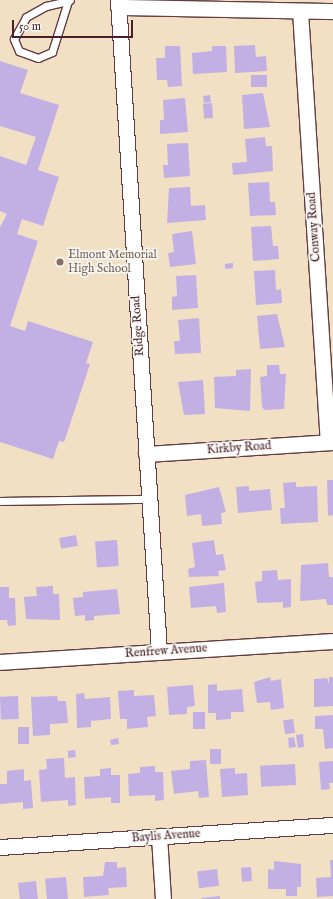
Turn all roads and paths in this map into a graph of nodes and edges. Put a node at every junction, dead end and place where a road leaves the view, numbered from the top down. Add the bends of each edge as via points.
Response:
1 (69, 0) edge
2 (118, 4) edge
3 (300, 11) junction
4 (333, 11) edge
5 (330, 442) edge
6 (146, 454) junction
7 (149, 500) junction
8 (0, 501) edge
9 (333, 641) edge
10 (159, 652) junction
11 (0, 662) edge
12 (333, 825) edge
13 (159, 836) junction
14 (0, 847) edge
15 (163, 899) edge

1 - 1 lane via 26,17 14,38 19,51 38,58 52,52
2 - 3 street
2 - 6 street, Ridge Road
3 - 4 street
3 - 5 street, Conway Road
5 - 6 street, Kirkby Road
6 - 7 street, Ridge Road
7 - 8 lane
7 - 10 street, Ridge Road
9 - 10 street, Renfrew Avenue
10 - 11 street, Renfrew Avenue
12 - 13 street, Baylis Avenue
13 - 14 street, Baylis Avenue
13 - 15 street

